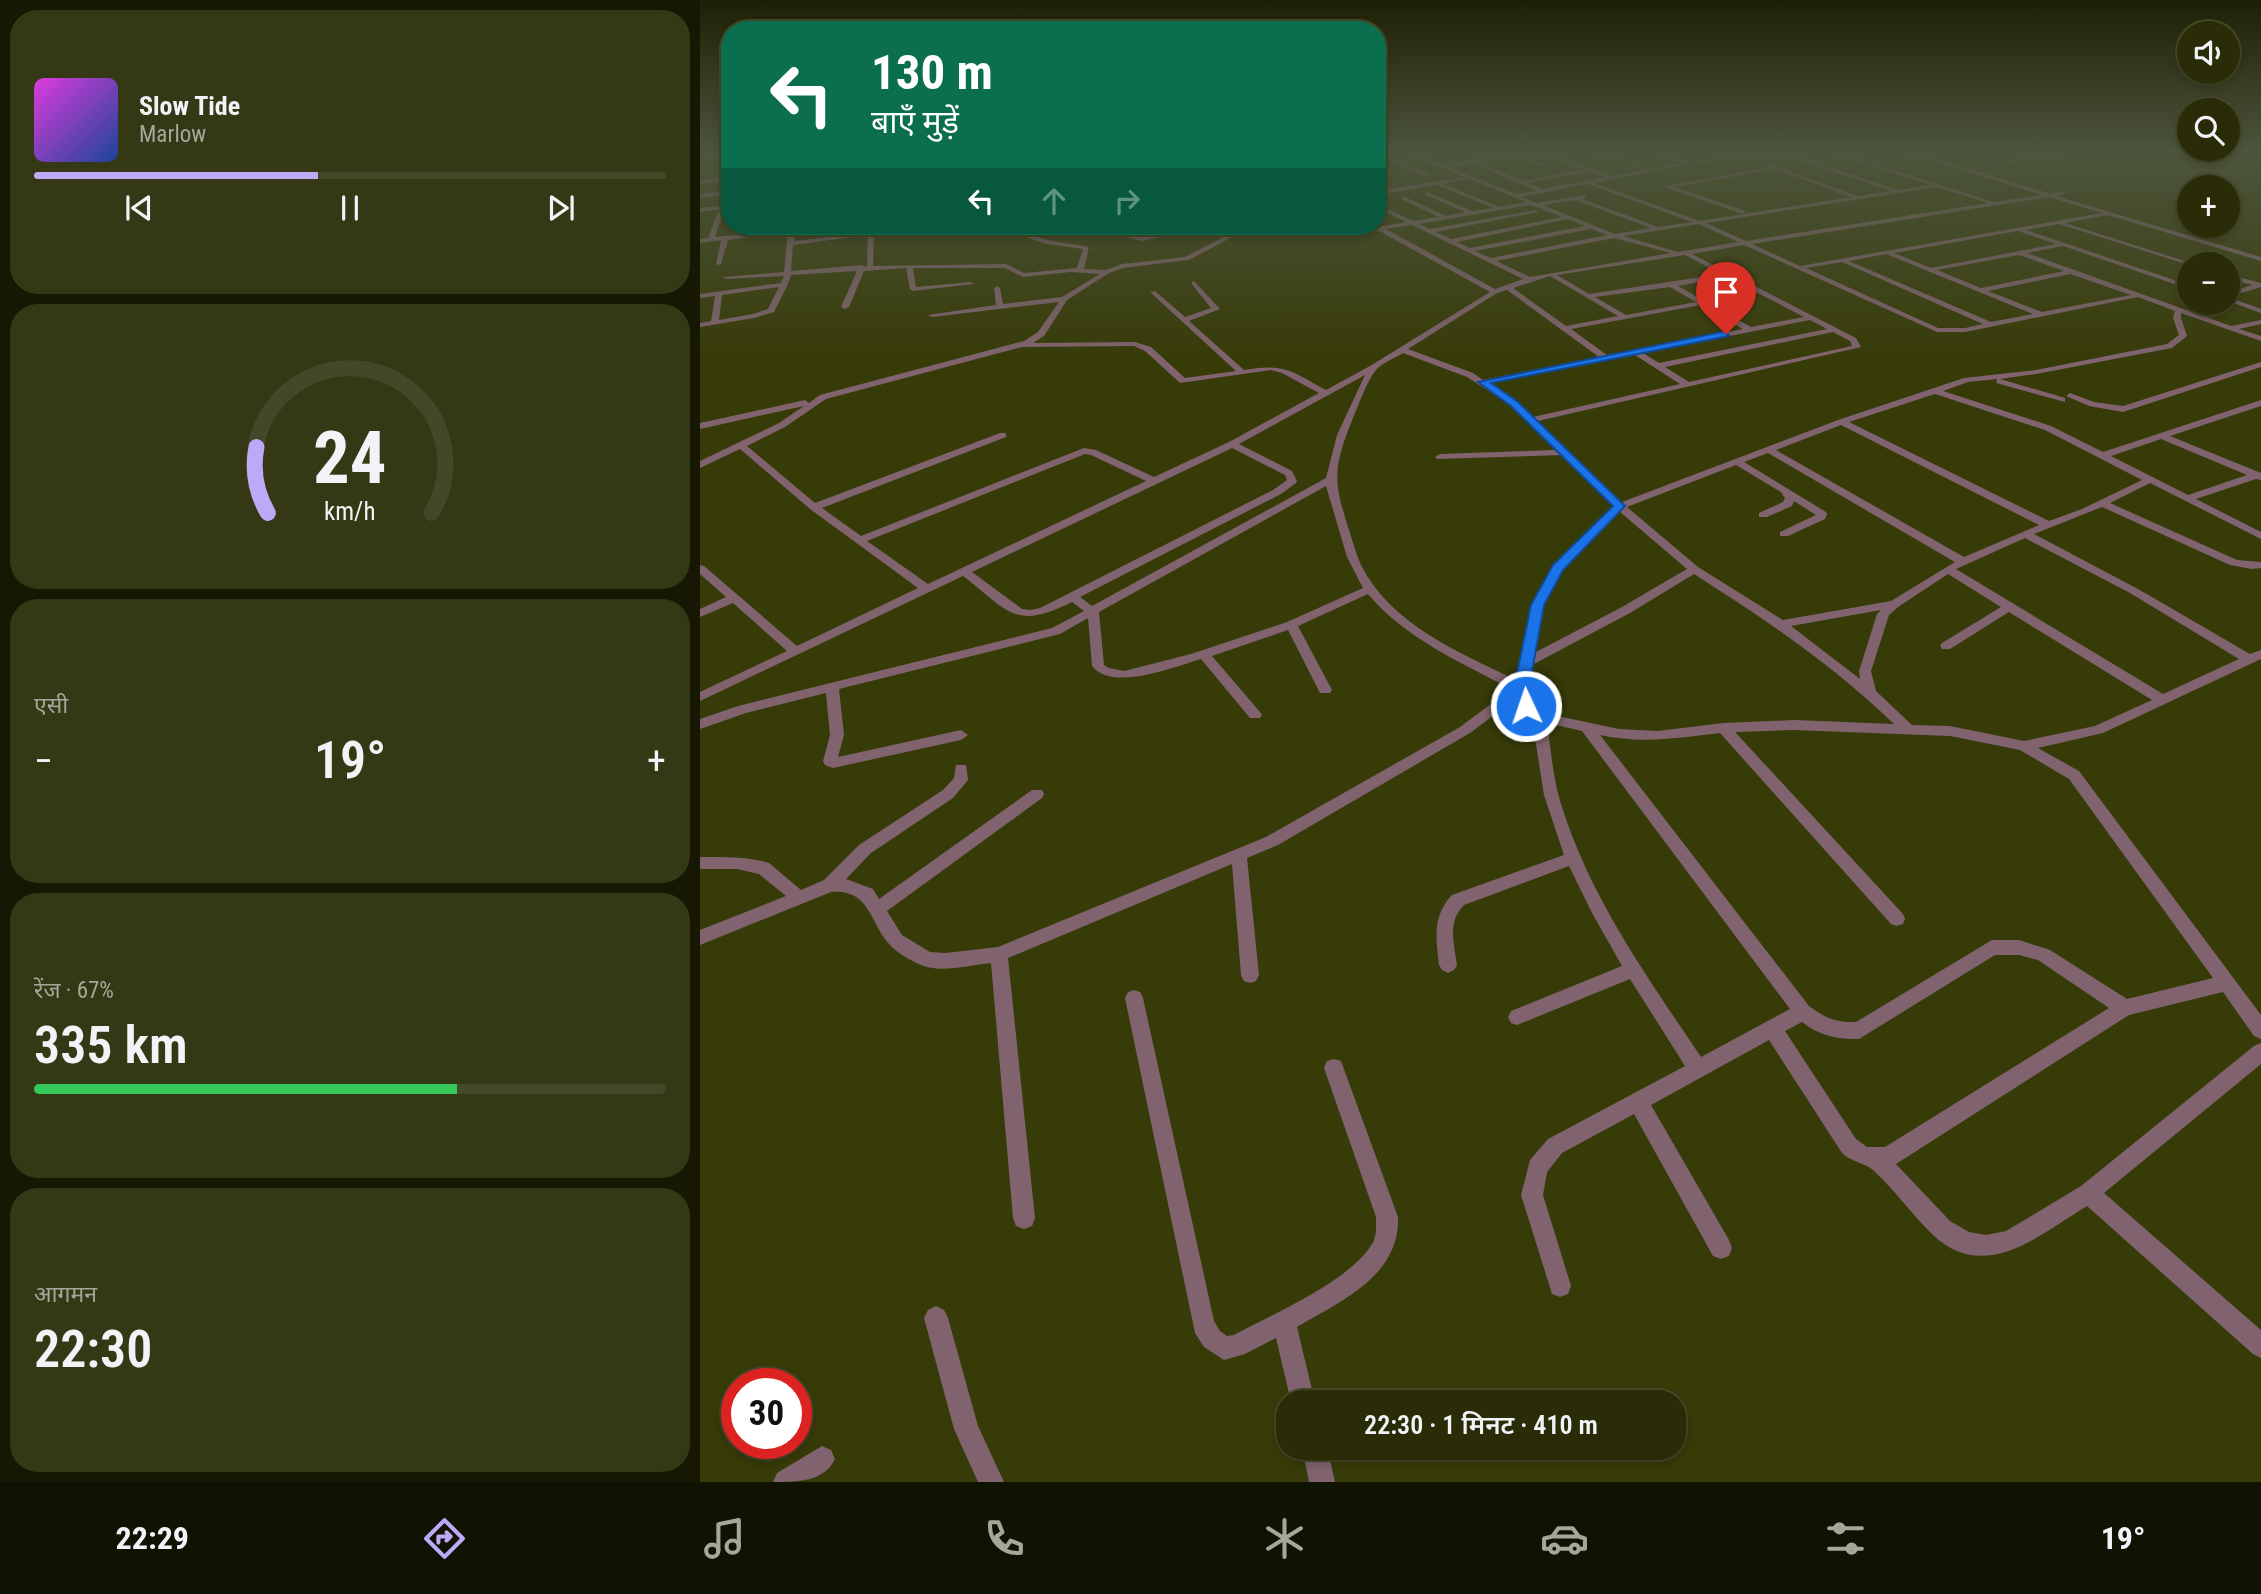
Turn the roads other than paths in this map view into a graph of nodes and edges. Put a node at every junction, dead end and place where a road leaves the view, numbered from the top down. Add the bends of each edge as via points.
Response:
1 (719, 220) edge
2 (1407, 220) edge
3 (1434, 220) edge
4 (1488, 220) edge
5 (1557, 220) edge
6 (1574, 220) edge
7 (1634, 220) edge
8 (1693, 220) edge
9 (1710, 220) edge
10 (1889, 220) edge
11 (2073, 220) edge
12 (2130, 220) edge
13 (2152, 220) edge
14 (1698, 222) junction
15 (2057, 223) junction
16 (1414, 224) junction
17 (1386, 227) edge
18 (1591, 227) junction
19 (1657, 229) junction
20 (2017, 229) junction
21 (1431, 231) junction
22 (1386, 232) edge
23 (744, 235) edge
24 (792, 235) edge
25 (855, 235) edge
26 (871, 235) edge
27 (1025, 235) edge
28 (1128, 235) edge
29 (1163, 235) edge
30 (1233, 235) edge
31 (1614, 236) junction
32 (724, 238) junction
33 (712, 240) junction
34 (700, 241) edge
35 (1452, 241) junction
36 (792, 243) junction
37 (1744, 244) junction
38 (2063, 245) junction
39 (1470, 250) junction
40 (1884, 252) junction
41 (1683, 253) junction
42 (2020, 253) junction
43 (2261, 253) edge
44 (2261, 259) edge
45 (1491, 260) junction
46 (1841, 260) junction
47 (2177, 260) edge
48 (718, 264) dead end
49 (909, 266) junction
50 (866, 267) junction
51 (1797, 268) junction
52 (1080, 270) junction
53 (1932, 270) junction
54 (788, 272) junction
55 (1107, 272) junction
56 (2071, 272) junction
57 (1551, 274) junction
58 (1727, 275) junction
59 (726, 277) dead end
60 (1529, 279) junction
61 (2240, 279) edge
62 (1194, 283) dead end
63 (2177, 283) edge
64 (785, 284) junction
65 (971, 284) dead end
66 (1671, 285) junction
67 (2260, 285) edge
68 (1506, 286) junction
69 (997, 288) dead end
70 (1980, 289) junction
71 (1153, 292) dead end
72 (1495, 292) junction
73 (2240, 292) edge
74 (719, 293) junction
75 (700, 296) edge
76 (1588, 296) junction
77 (2135, 296) junction
78 (1064, 299) junction
79 (2240, 302) edge
80 (1702, 303) junction
81 (1000, 306) junction
82 (845, 307) dead end
83 (2177, 311) edge
84 (2261, 311) edge
85 (932, 315) dead end
86 (2042, 315) junction
87 (2177, 315) edge
88 (2190, 315) edge
89 (1624, 317) junction
90 (1811, 318) junction
91 (1184, 320) junction
92 (715, 322) junction
93 (2261, 322) edge
94 (700, 325) edge
95 (1991, 325) junction
96 (1566, 328) junction
97 (2230, 328) junction
98 (1748, 330) junction
99 (1834, 331) junction
100 (1726, 334) junction
101 (2260, 338) edge
102 (1019, 345) junction
103 (1751, 349) junction
104 (1403, 350) junction
105 (1636, 352) junction
106 (1606, 358) junction
107 (2261, 364) edge
108 (1657, 366) junction
109 (1780, 366) junction
110 (1373, 368) junction
111 (1242, 372) junction
112 (1984, 378) junction
113 (1483, 382) junction
114 (1687, 385) junction
115 (1935, 391) junction
116 (1325, 393) junction
117 (813, 401) junction
118 (2261, 403) edge
119 (1532, 420) junction
120 (1841, 422) junction
121 (700, 426) edge
122 (1003, 435) dead end
123 (2161, 436) junction
124 (1232, 444) junction
125 (742, 446) junction
126 (1769, 450) junction
127 (1565, 452) junction
128 (2102, 456) junction
129 (1440, 457) dead end
130 (1735, 461) junction
131 (700, 465) edge
132 (2259, 476) edge
133 (1331, 479) junction
134 (2149, 480) junction
135 (1153, 481) junction
136 (1785, 490) junction
137 (2188, 498) junction
138 (2102, 503) junction
139 (1619, 506) junction
140 (814, 507) junction
141 (1763, 515) dead end
142 (2050, 526) junction
143 (1784, 534) dead end
144 (2025, 534) junction
145 (2261, 536) edge
146 (860, 540) junction
147 (1964, 562) junction
148 (2261, 565) edge
149 (700, 568) edge
150 (1694, 569) junction
151 (1948, 569) junction
152 (965, 572) junction
153 (1370, 589) junction
154 (928, 590) junction
155 (734, 598) junction
156 (1894, 604) junction
157 (1084, 605) junction
158 (2009, 607) junction
159 (700, 613) edge
160 (1781, 624) junction
161 (1291, 625) junction
162 (1946, 646) dead end
163 (796, 652) junction
164 (1204, 654) junction
165 (2255, 657) edge
166 (1527, 662) junction
167 (832, 688) junction
168 (1521, 688) junction
169 (1325, 690) dead end
170 (1870, 694) junction
171 (700, 697) edge
172 (2162, 700) junction
173 (1255, 715) dead end
174 (1539, 716) junction
175 (700, 724) edge
176 (1723, 728) junction
177 (1588, 729) junction
178 (1907, 729) junction
179 (961, 735) dead end
180 (2024, 746) junction
181 (961, 769) dead end
182 (1037, 794) dead end
183 (1240, 855) junction
184 (1574, 858) junction
185 (700, 863) edge
186 (830, 885) junction
187 (800, 898) junction
188 (876, 910) junction
189 (1897, 919) dead end
190 (700, 938) edge
191 (999, 954) junction
192 (1448, 965) dead end
193 (1635, 969) junction
194 (1250, 975) dead end
195 (2225, 983) junction
196 (1134, 998) dead end
197 (2125, 1008) junction
198 (1803, 1012) junction
199 (1517, 1017) dead end
200 (1772, 1028) junction
201 (2261, 1030) edge
202 (2261, 1052) edge
203 (1334, 1068) dead end
204 (1697, 1068) junction
205 (1637, 1100) junction
206 (1877, 1159) junction
207 (2088, 1193) junction
208 (1024, 1218) dead end
209 (1721, 1248) dead end
210 (1560, 1286) dead end
211 (936, 1318) dead end
212 (1284, 1321) junction
213 (2261, 1346) edge
214 (1300, 1390) edge
215 (822, 1459) dead end
216 (1317, 1460) edge
217 (786, 1482) edge
218 (991, 1482) edge
219 (1322, 1482) edge

1 - 33 street
2 - 16 street
3 - 16 street
4 - 21 street
5 - 35 street
6 - 18 street
7 - 19 street
8 - 14 street
9 - 14 street
10 - 37 street
11 - 15 street
12 - 44 street
13 - 43 street
14 - 19 street
14 - 37 street
15 - 20 street
15 - 47 street
16 - 17 street
16 - 21 street
18 - 31 street
18 - 39 street
19 - 31 street
20 - 38 street
20 - 40 street
21 - 35 street
22 - 72 street
23 - 32 street
24 - 36 street
25 - 36 street
26 - 50 street
27 - 52 street via 1087,248
28 - 29 street via 1143,239
30 - 55 street via 1187,259 1122,266
31 - 41 street
31 - 45 street
32 - 33 street
32 - 48 street
33 - 34 street
35 - 39 street
36 - 54 street
37 - 41 street
37 - 51 street
38 - 42 street
38 - 63 street
39 - 45 street
40 - 46 street
40 - 53 street
41 - 57 street
41 - 58 street
42 - 53 street
42 - 56 street
45 - 60 street
46 - 51 street
46 - 95 street
49 - 50 street
49 - 52 street via 1006,266 1023,275
49 - 65 street via 914,289
50 - 54 street
50 - 82 street
51 - 95 street via 1929,328 1956,332
52 - 55 street
53 - 70 street
54 - 59 street
54 - 64 street
55 - 78 street
56 - 70 street
56 - 77 street
57 - 60 street
57 - 76 street
58 - 66 street
58 - 90 street
60 - 68 street
61 - 67 street
62 - 91 street via 1216,309
64 - 74 street
64 - 92 street via 771,310
66 - 76 street
66 - 80 street
67 - 73 street
68 - 72 street
68 - 96 street
69 - 81 street
70 - 86 street
71 - 91 street
72 - 104 street
74 - 75 street
74 - 92 street
76 - 89 street
77 - 83 street
77 - 86 street
78 - 81 street
78 - 102 street via 1041,334
79 - 84 street
80 - 89 street
80 - 98 street
81 - 85 street
86 - 95 street
87 - 112 street via 2183,336 2169,346
88 - 97 street
89 - 96 street
90 - 98 street
90 - 99 street
91 - 111 street
92 - 94 street
93 - 97 street
96 - 106 street
97 - 101 street
98 - 100 street
99 - 103 street
99 - 109 street via 1857,347
100 - 103 street
100 - 105 street
102 - 111 street via 1135,344 1148,349 1184,381
102 - 117 street
103 - 108 street
103 - 109 street
104 - 110 street
104 - 113 street
105 - 106 street
105 - 108 street
106 - 113 street
107 - 112 street via 2123,409
108 - 114 street
109 - 114 street
110 - 116 street
110 - 133 street via 1350,418
111 - 116 street via 1278,368
112 - 115 street
113 - 119 street
114 - 119 street
115 - 120 street
115 - 128 street via 2048,428
116 - 124 street
117 - 121 street
117 - 125 street via 782,425
118 - 123 street
119 - 127 street
120 - 126 street
120 - 142 street
122 - 140 street
123 - 128 street
123 - 132 street
124 - 135 street
124 - 157 street via 1289,473 1292,481
125 - 131 street
125 - 140 street
126 - 130 street
126 - 147 street
127 - 129 street
127 - 139 street
128 - 134 street
130 - 136 street
130 - 139 street
132 - 137 street
133 - 153 street via 1356,566
133 - 157 street
134 - 137 street
134 - 138 street
135 - 146 street via 1084,451
135 - 152 street
136 - 141 street via 1788,504
136 - 143 street via 1822,514
137 - 145 street
138 - 142 street
138 - 148 street via 2234,563
139 - 150 street
139 - 166 street via 1558,568 1538,605
140 - 146 street
142 - 144 street
144 - 147 street
144 - 165 street
146 - 154 street
147 - 151 street
149 - 155 street
150 - 160 street
150 - 166 street
151 - 156 street
151 - 158 street
152 - 154 street
152 - 157 street via 1024,614
153 - 161 street
153 - 168 street via 1398,618 1428,639
154 - 163 street
155 - 159 street
155 - 163 street
156 - 160 street
156 - 170 street via 1883,614 1865,671
157 - 164 street via 1098,666 1105,672 1135,674
157 - 167 street via 1036,638
158 - 162 street
158 - 172 street
160 - 170 street
161 - 164 street
161 - 169 street
163 - 171 street
164 - 173 street
165 - 172 street
166 - 168 street
167 - 175 street
167 - 179 street via 837,735 830,757 833,763
168 - 174 street via 1526,706
168 - 183 street via 1465,730 1402,768
170 - 178 street
172 - 180 street via 2098,730
174 - 177 street
174 - 184 street via 1554,805
176 - 177 street via 1658,736
176 - 178 street
176 - 189 street
177 - 198 street
178 - 180 street via 1950,731
180 - 195 street via 2074,775
181 - 186 street via 961,780 948,794 865,849
182 - 188 street
183 - 191 street
183 - 194 street
184 - 192 street via 1458,900 1448,908 1443,922
184 - 193 street
185 - 187 street via 763,868
186 - 187 street
186 - 188 street via 867,894
187 - 190 street
188 - 191 street via 896,940 927,959
191 - 208 street
193 - 199 street
193 - 204 street
195 - 197 street
195 - 201 street
196 - 212 street via 1203,1325 1224,1348 1237,1346
197 - 198 street via 2044,955 2013,946 1992,948 1859,1030 1820,1027
197 - 206 street via 1888,1157
198 - 200 street
200 - 204 street
200 - 206 street via 1849,1146 1860,1157
202 - 207 street
203 - 212 street via 1387,1217 1386,1239 1358,1276
204 - 205 street
205 - 209 street
205 - 210 street via 1555,1146 1537,1167 1532,1195
206 - 207 street via 1942,1229 1966,1243 1986,1246 2010,1241
207 - 213 street
211 - 218 street via 966,1429
212 - 214 street
215 - 217 street
216 - 219 street

